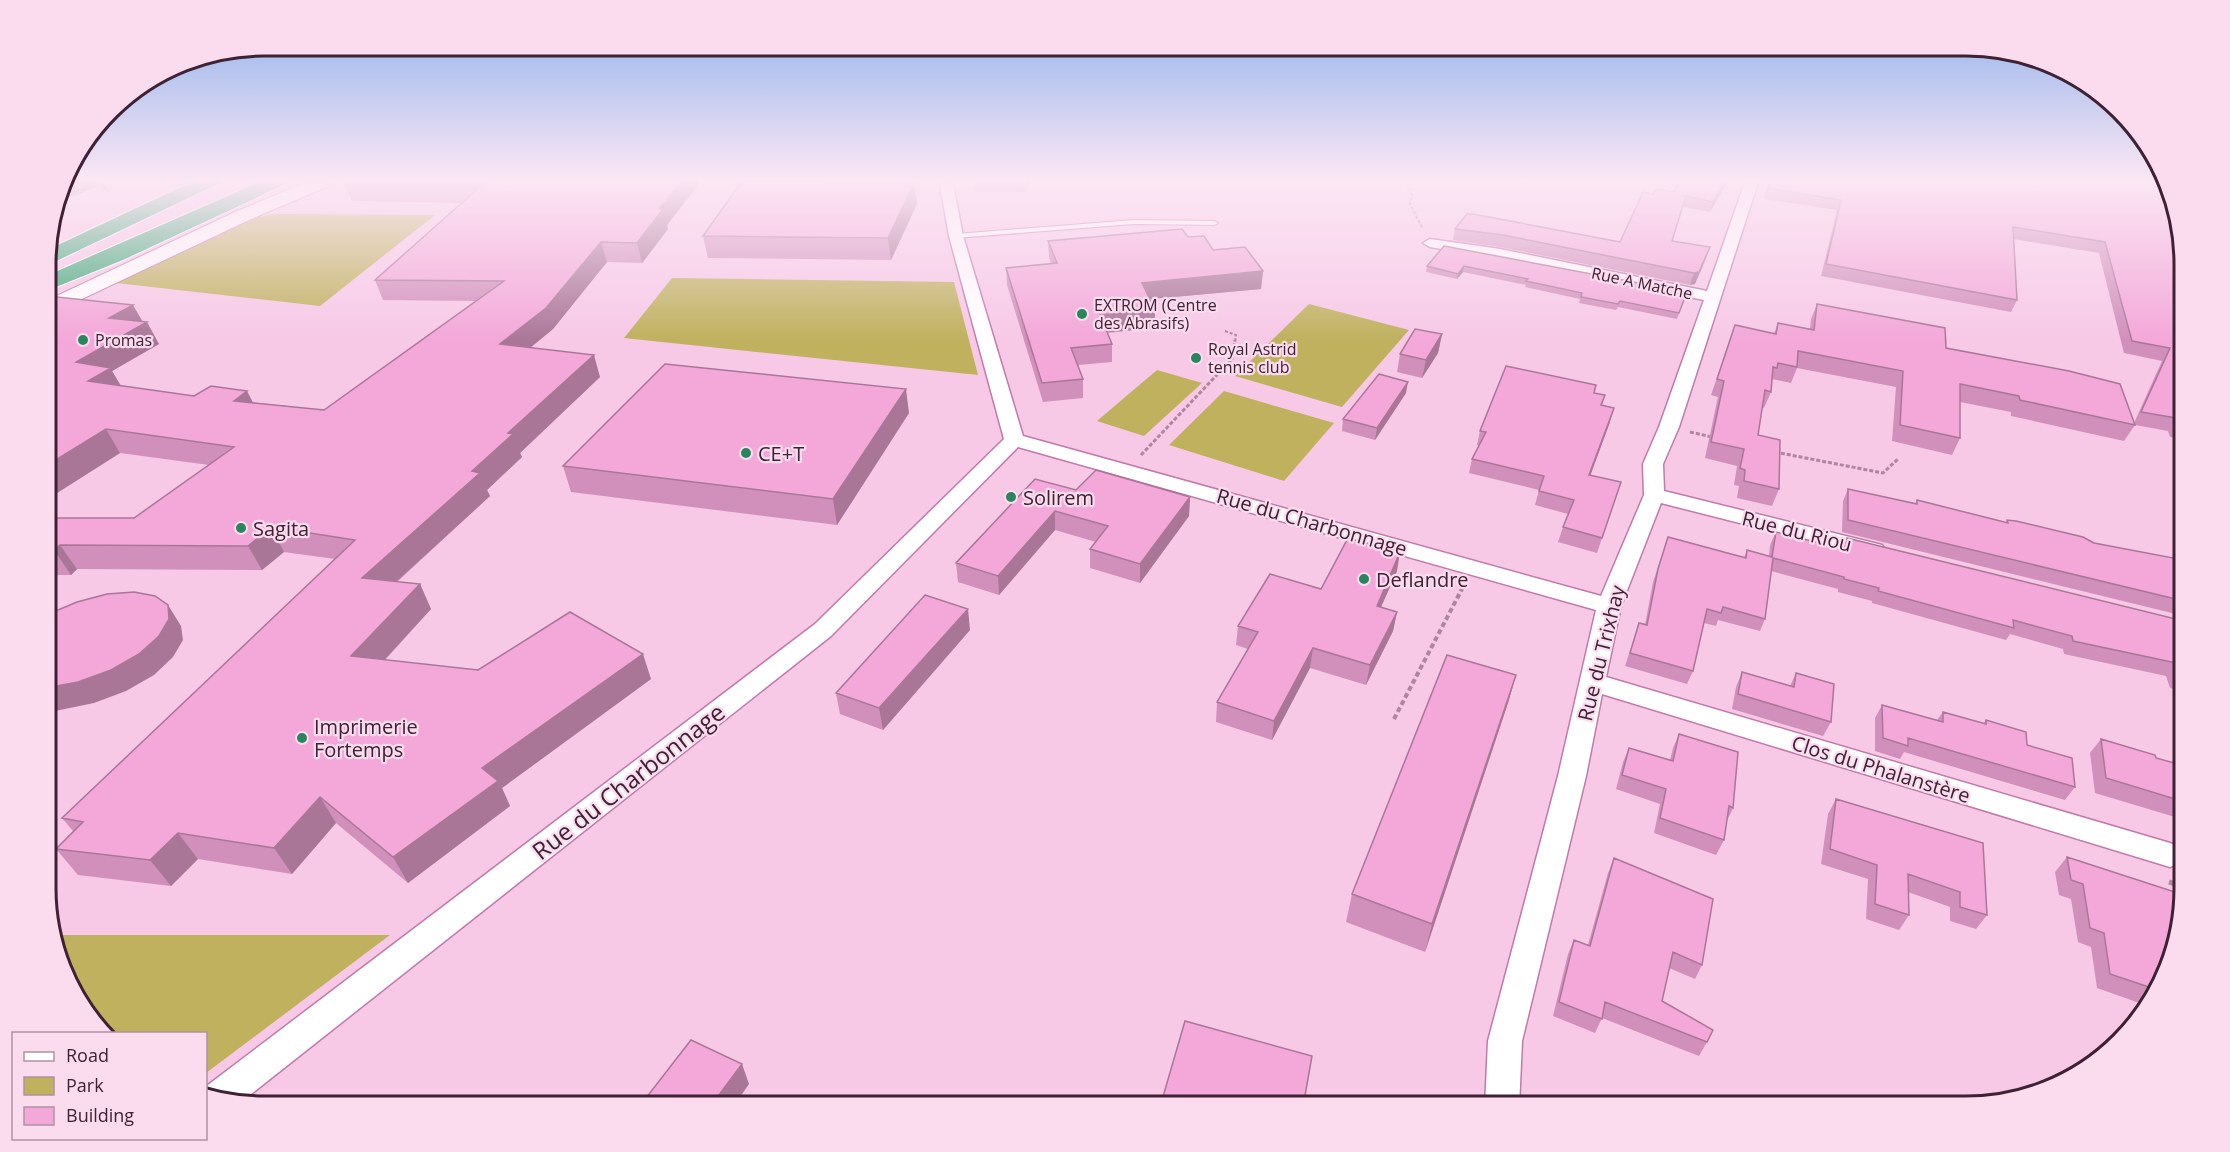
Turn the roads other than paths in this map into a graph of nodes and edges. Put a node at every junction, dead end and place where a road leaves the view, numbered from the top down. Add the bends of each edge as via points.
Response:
1 (89, 233) edge
2 (100, 233) edge
3 (143, 233) edge
4 (163, 233) edge
5 (207, 233) edge
6 (955, 233) edge
7 (997, 233) edge
8 (1735, 233) edge
9 (956, 236) junction
10 (1430, 243) road end
11 (56, 253) edge
12 (56, 254) edge
13 (56, 277) edge
14 (56, 278) edge
15 (1713, 297) junction
16 (56, 304) edge
17 (1014, 440) junction
18 (1654, 495) junction
19 (1896, 555) edge
20 (1609, 606) junction
21 (1592, 682) junction
22 (2170, 855) dead end
23 (226, 1093) edge
24 (1502, 1096) edge

1 - 11 highway
2 - 12 highway
3 - 13 highway
4 - 14 highway
5 - 16 main road
6 - 9 street
7 - 9 lane
8 - 15 street, Rue du Trixhay
9 - 17 street
10 - 15 street, Rue A Matche
15 - 18 street, Rue du Trixhay via 1653,464
17 - 20 street, Rue du Charbonnage
17 - 23 street, Rue du Charbonnage via 823,630
18 - 19 street, Rue du Riou
18 - 20 street, Rue du Trixhay
20 - 21 street, Rue du Trixhay
21 - 22 street, Clos du Phalanstère
21 - 24 street, Rue du Trixhay via 1505,1041

